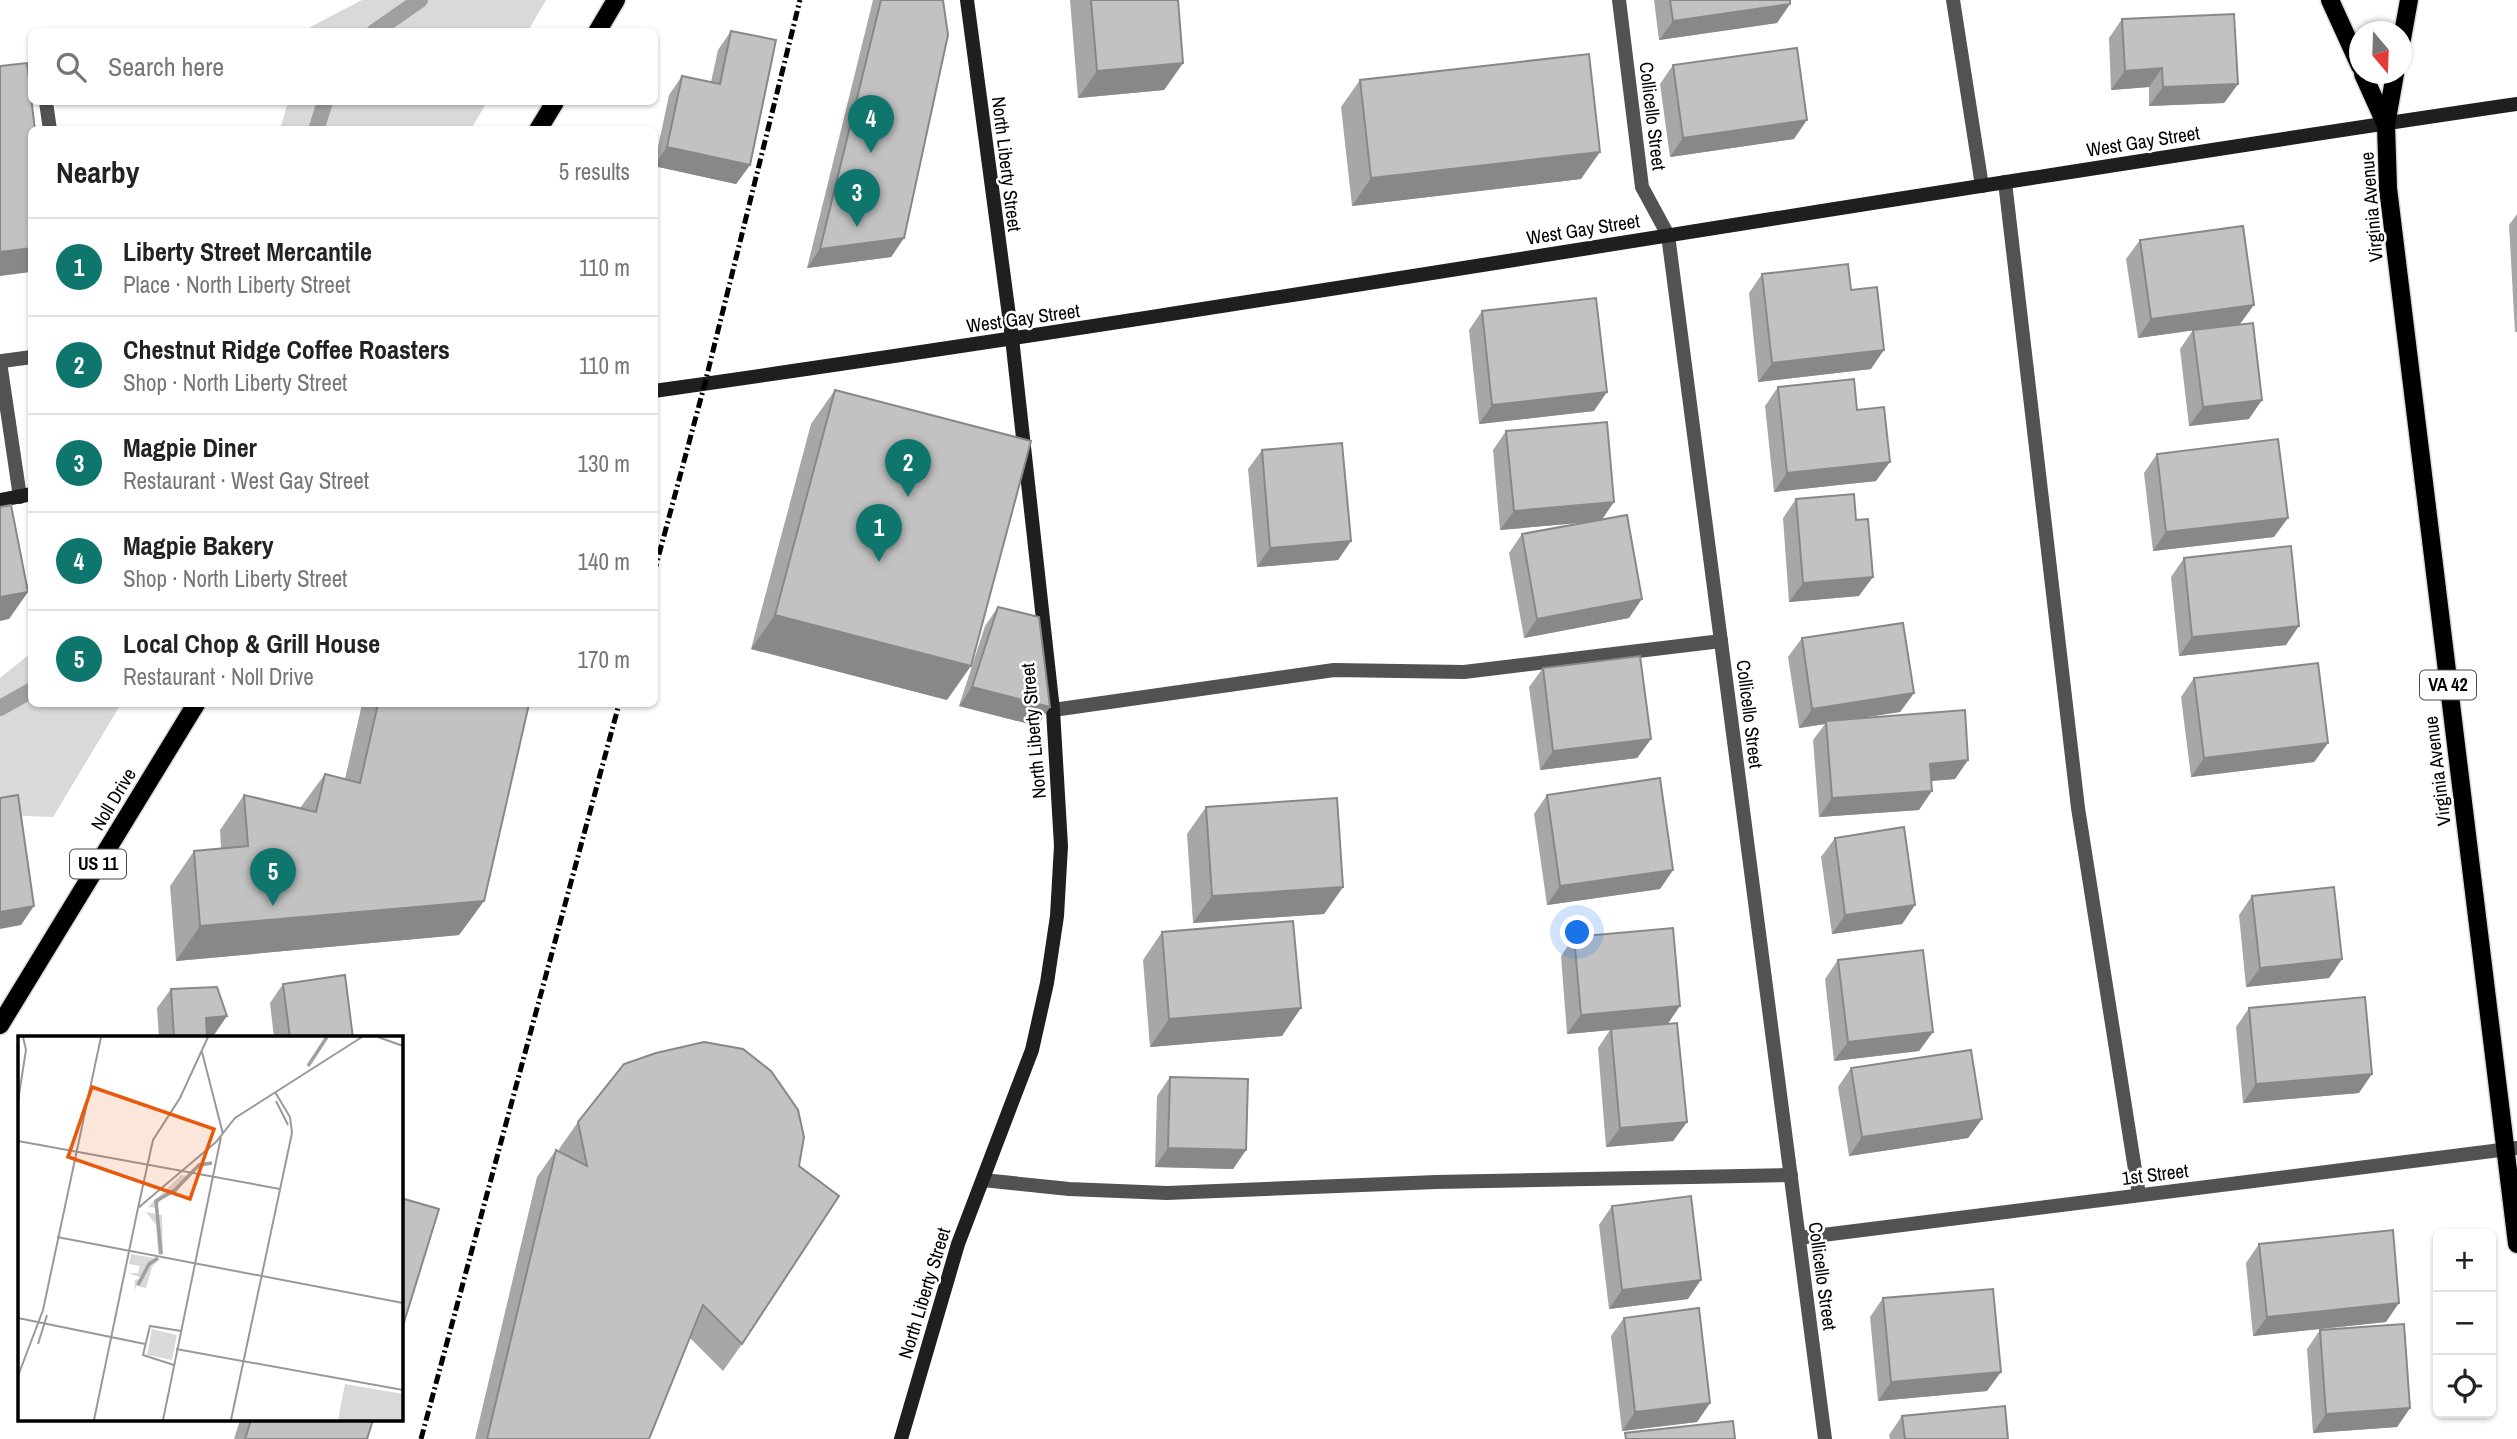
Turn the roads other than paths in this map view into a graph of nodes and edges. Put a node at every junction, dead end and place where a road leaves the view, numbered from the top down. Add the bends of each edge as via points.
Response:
1 (617, 0) edge
2 (967, 0) edge
3 (1619, 0) edge
4 (1953, 0) edge
5 (2330, 0) edge
6 (2409, 0) edge
7 (2405, 21) edge
8 (600, 28) edge
9 (2349, 42) edge
10 (28, 73) edge
11 (0, 77) edge
12 (2368, 84) edge
13 (2393, 84) edge
14 (2517, 104) edge
15 (46, 105) edge
16 (553, 105) edge
17 (2386, 125) junction
18 (49, 126) edge
19 (540, 126) edge
20 (2005, 183) junction
21 (1982, 186) junction
22 (1668, 234) junction
23 (1012, 338) junction
24 (28, 358) edge
25 (1, 362) edge
26 (658, 390) edge
27 (26, 495) edge
28 (0, 500) edge
29 (1721, 641) junction
30 (194, 707) edge
31 (1053, 710) junction
32 (0, 1024) edge
33 (2511, 1148) edge
34 (1791, 1175) junction
35 (983, 1180) junction
36 (2139, 1195) junction
37 (1799, 1238) junction
38 (2517, 1244) edge
39 (901, 1439) edge
40 (1825, 1439) edge

1 - 8 main road
2 - 23 street, North Liberty Street
3 - 22 street, Collicello Street via 1643,187
4 - 21 street
5 - 9 main road
6 - 7 main road
10 - 11 street
12 - 17 main road, VA 42
13 - 17 main road, VA 42
14 - 17 street, West Gay Street
15 - 18 street
16 - 19 main road
17 - 20 street, West Gay Street
17 - 33 main road, Virginia Avenue / VA 42 via 2390,202
20 - 21 street, West Gay Street
20 - 36 street via 2078,808
21 - 22 street, West Gay Street
22 - 23 street, West Gay Street
22 - 29 street, Collicello Street
23 - 26 street, West Gay Street
23 - 31 street, North Liberty Street
24 - 25 street
25 - 27 street
27 - 28 street
29 - 31 street via 1464,672 1334,670
29 - 34 street, Collicello Street
30 - 32 main road, Noll Drive / US 11
31 - 35 street, North Liberty Street via 1061,846 1057,916 1032,1050
33 - 36 street, 1st Street
33 - 38 main road, Virginia Avenue / VA 42
34 - 35 street via 1167,1193
34 - 37 street, Collicello Street
35 - 39 street, North Liberty Street via 958,1244
36 - 37 street, 1st Street
37 - 40 street, Collicello Street

